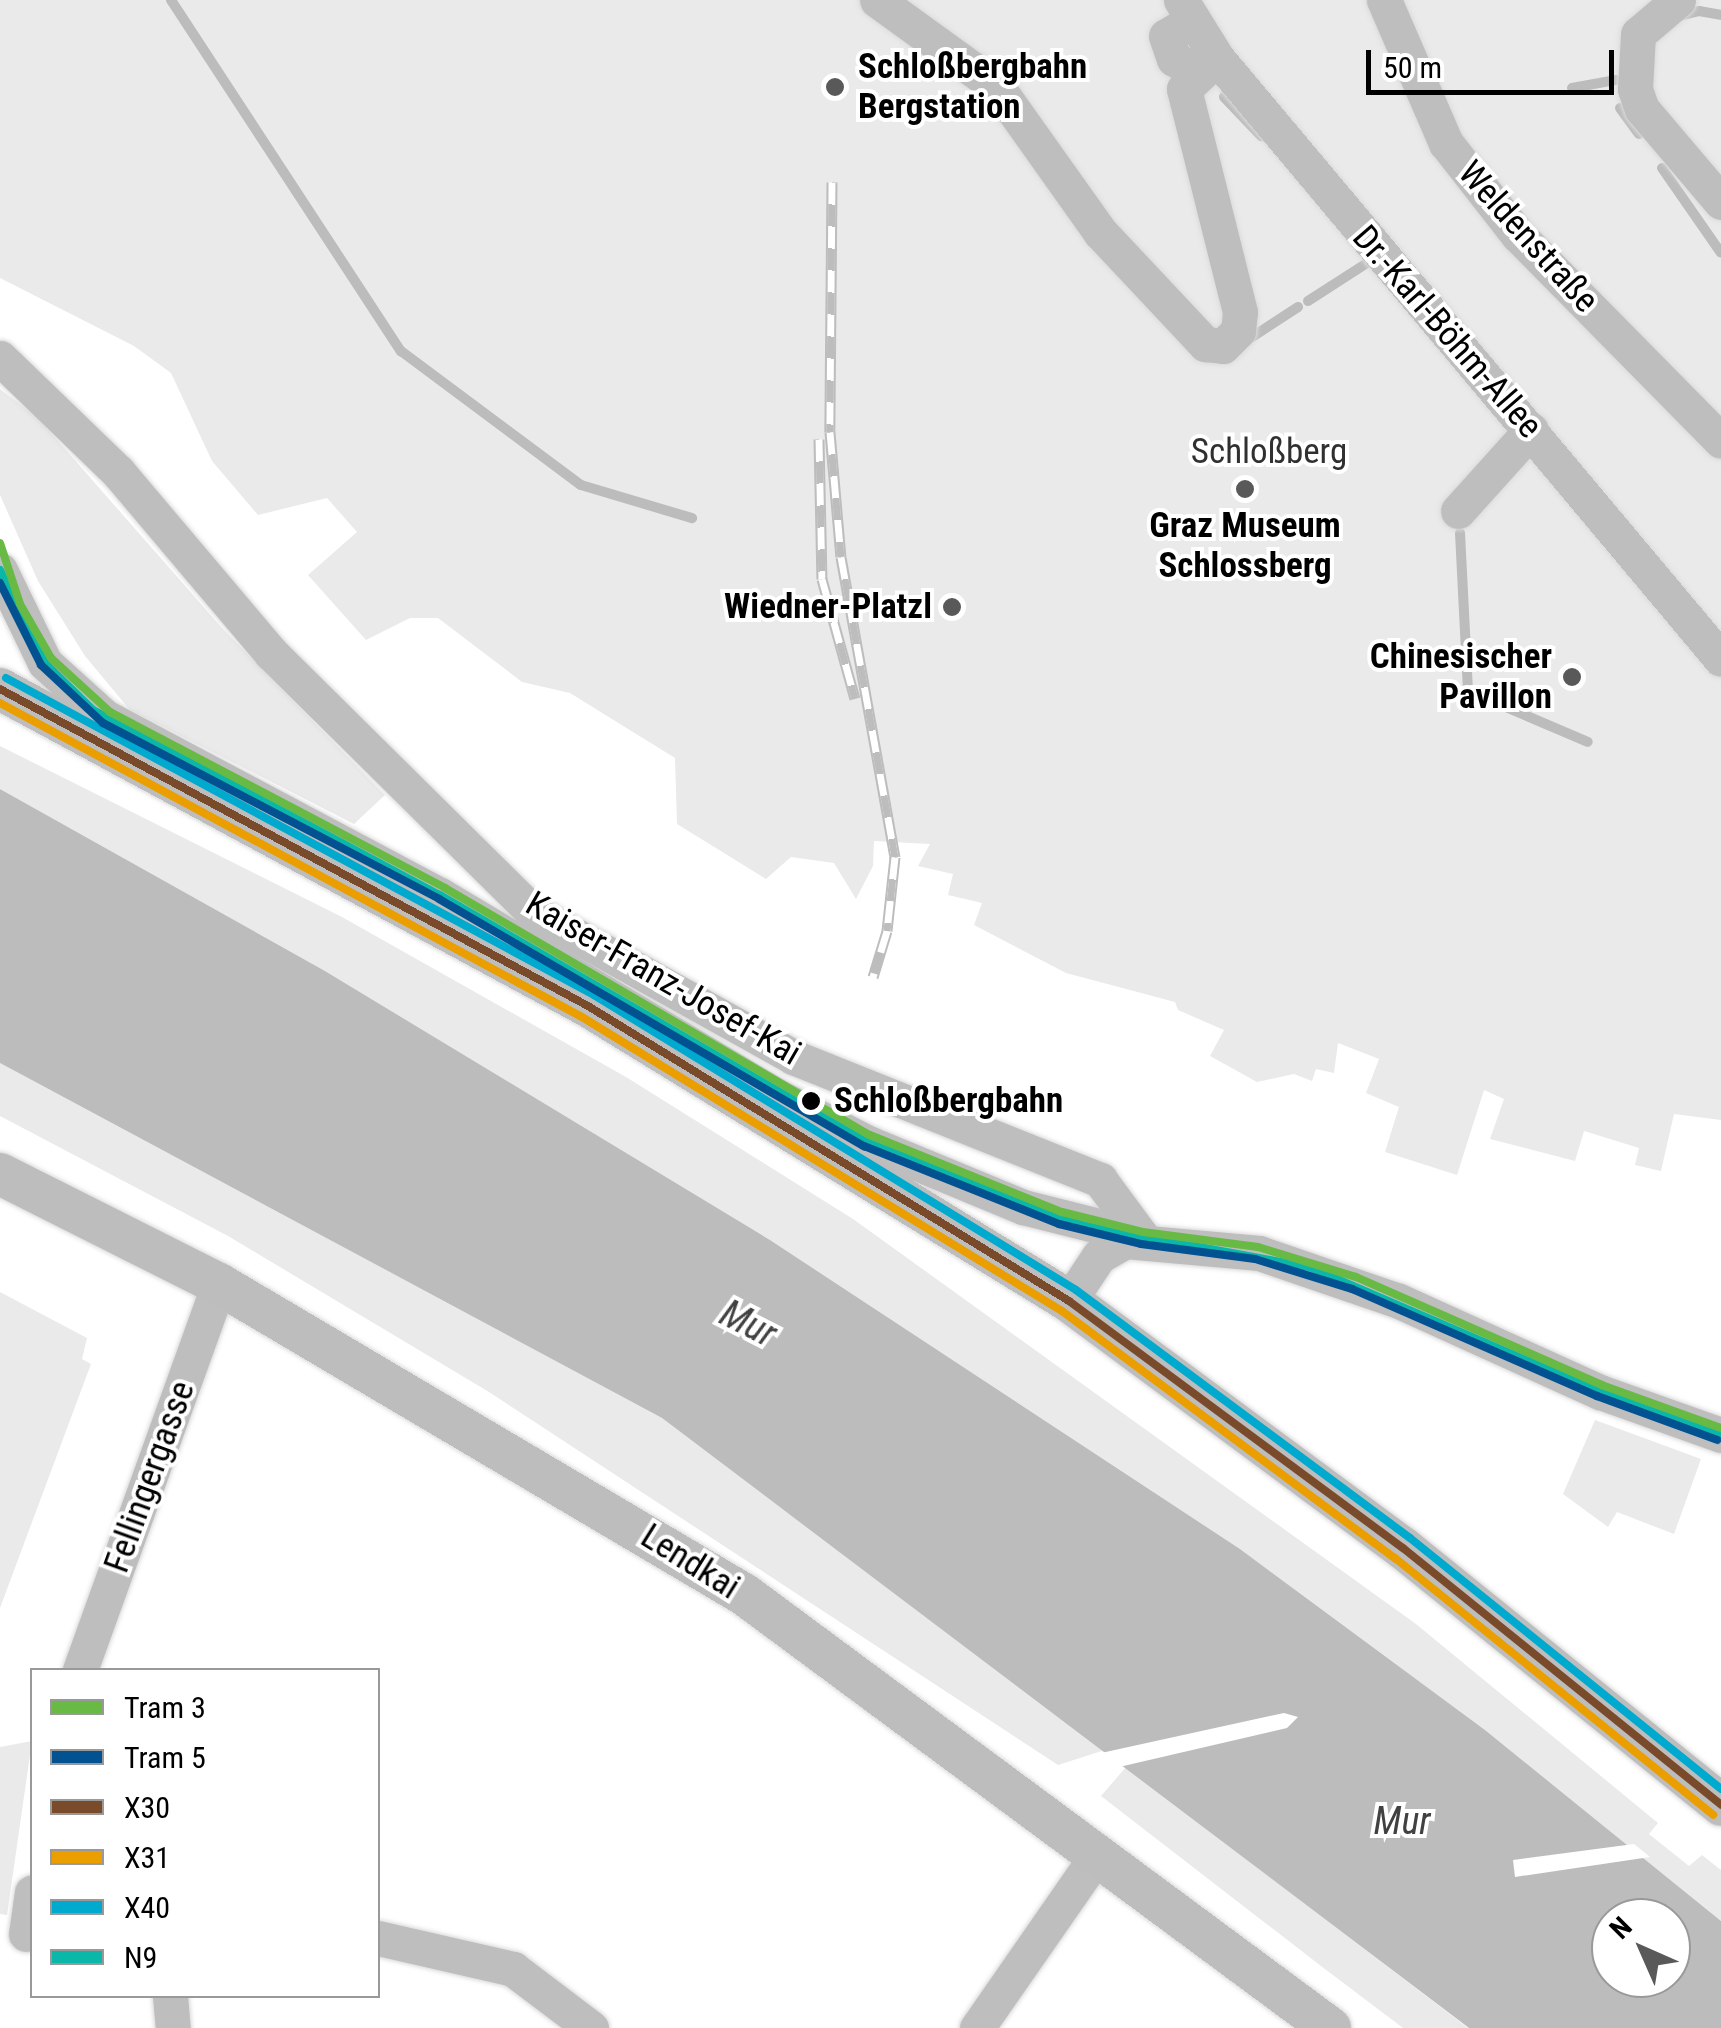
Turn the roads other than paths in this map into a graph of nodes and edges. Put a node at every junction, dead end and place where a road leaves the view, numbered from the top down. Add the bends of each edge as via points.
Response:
1 (876, 0) edge
2 (1384, 0) edge
3 (1678, 0) edge
4 (1187, 10) edge
5 (1207, 64) junction
6 (1721, 202) edge
7 (0, 358) edge
8 (1532, 430) junction
9 (1721, 441) edge
10 (1458, 511) dead end
11 (0, 570) edge
12 (1721, 659) edge
13 (0, 689) edge
14 (0, 1174) edge
15 (1142, 1237) junction
16 (219, 1284) junction
17 (1069, 1301) junction
18 (1721, 1435) edge
19 (81, 1668) edge
20 (1721, 1805) edge
21 (1098, 1854) junction
22 (30, 1898) edge
23 (19, 1934) edge
24 (380, 1938) edge
25 (170, 1998) edge
26 (173, 2028) edge
27 (591, 2028) edge
28 (977, 2028) edge
29 (1330, 2028) edge

1 - 5 street via 997,87 1100,232 1204,344 1223,346 1238,331 1240,312 1184,89
2 - 9 street, Weldenstraße via 1446,142 1518,235
3 - 6 street via 1638,34 1635,89 1642,108
4 - 5 street, Dr.-Karl-Böhm-Allee
5 - 8 street, Dr.-Karl-Böhm-Allee
7 - 15 street, Kaiser-Franz-Josef-Kai via 118,472 271,653 533,912 793,1057 1100,1180
8 - 10 street
8 - 12 street, Dr.-Karl-Böhm-Allee
11 - 15 street via 46,663 70,691 117,724 440,895 866,1142 1022,1207
13 - 17 main road, Kaiser-Franz-Josef-Kai via 588,1006
14 - 16 main road, Lendkai
15 - 17 street via 1098,1256
15 - 18 street via 1259,1253 1399,1301 1600,1392
16 - 19 street, Fellingergasse
16 - 21 main road, Lendkai via 745,1595
17 - 20 main road, Kaiser-Franz-Josef-Kai via 1404,1548
21 - 28 street
21 - 29 main road, Lendkai
22 - 23 street
24 - 27 street via 514,1969
25 - 26 street

